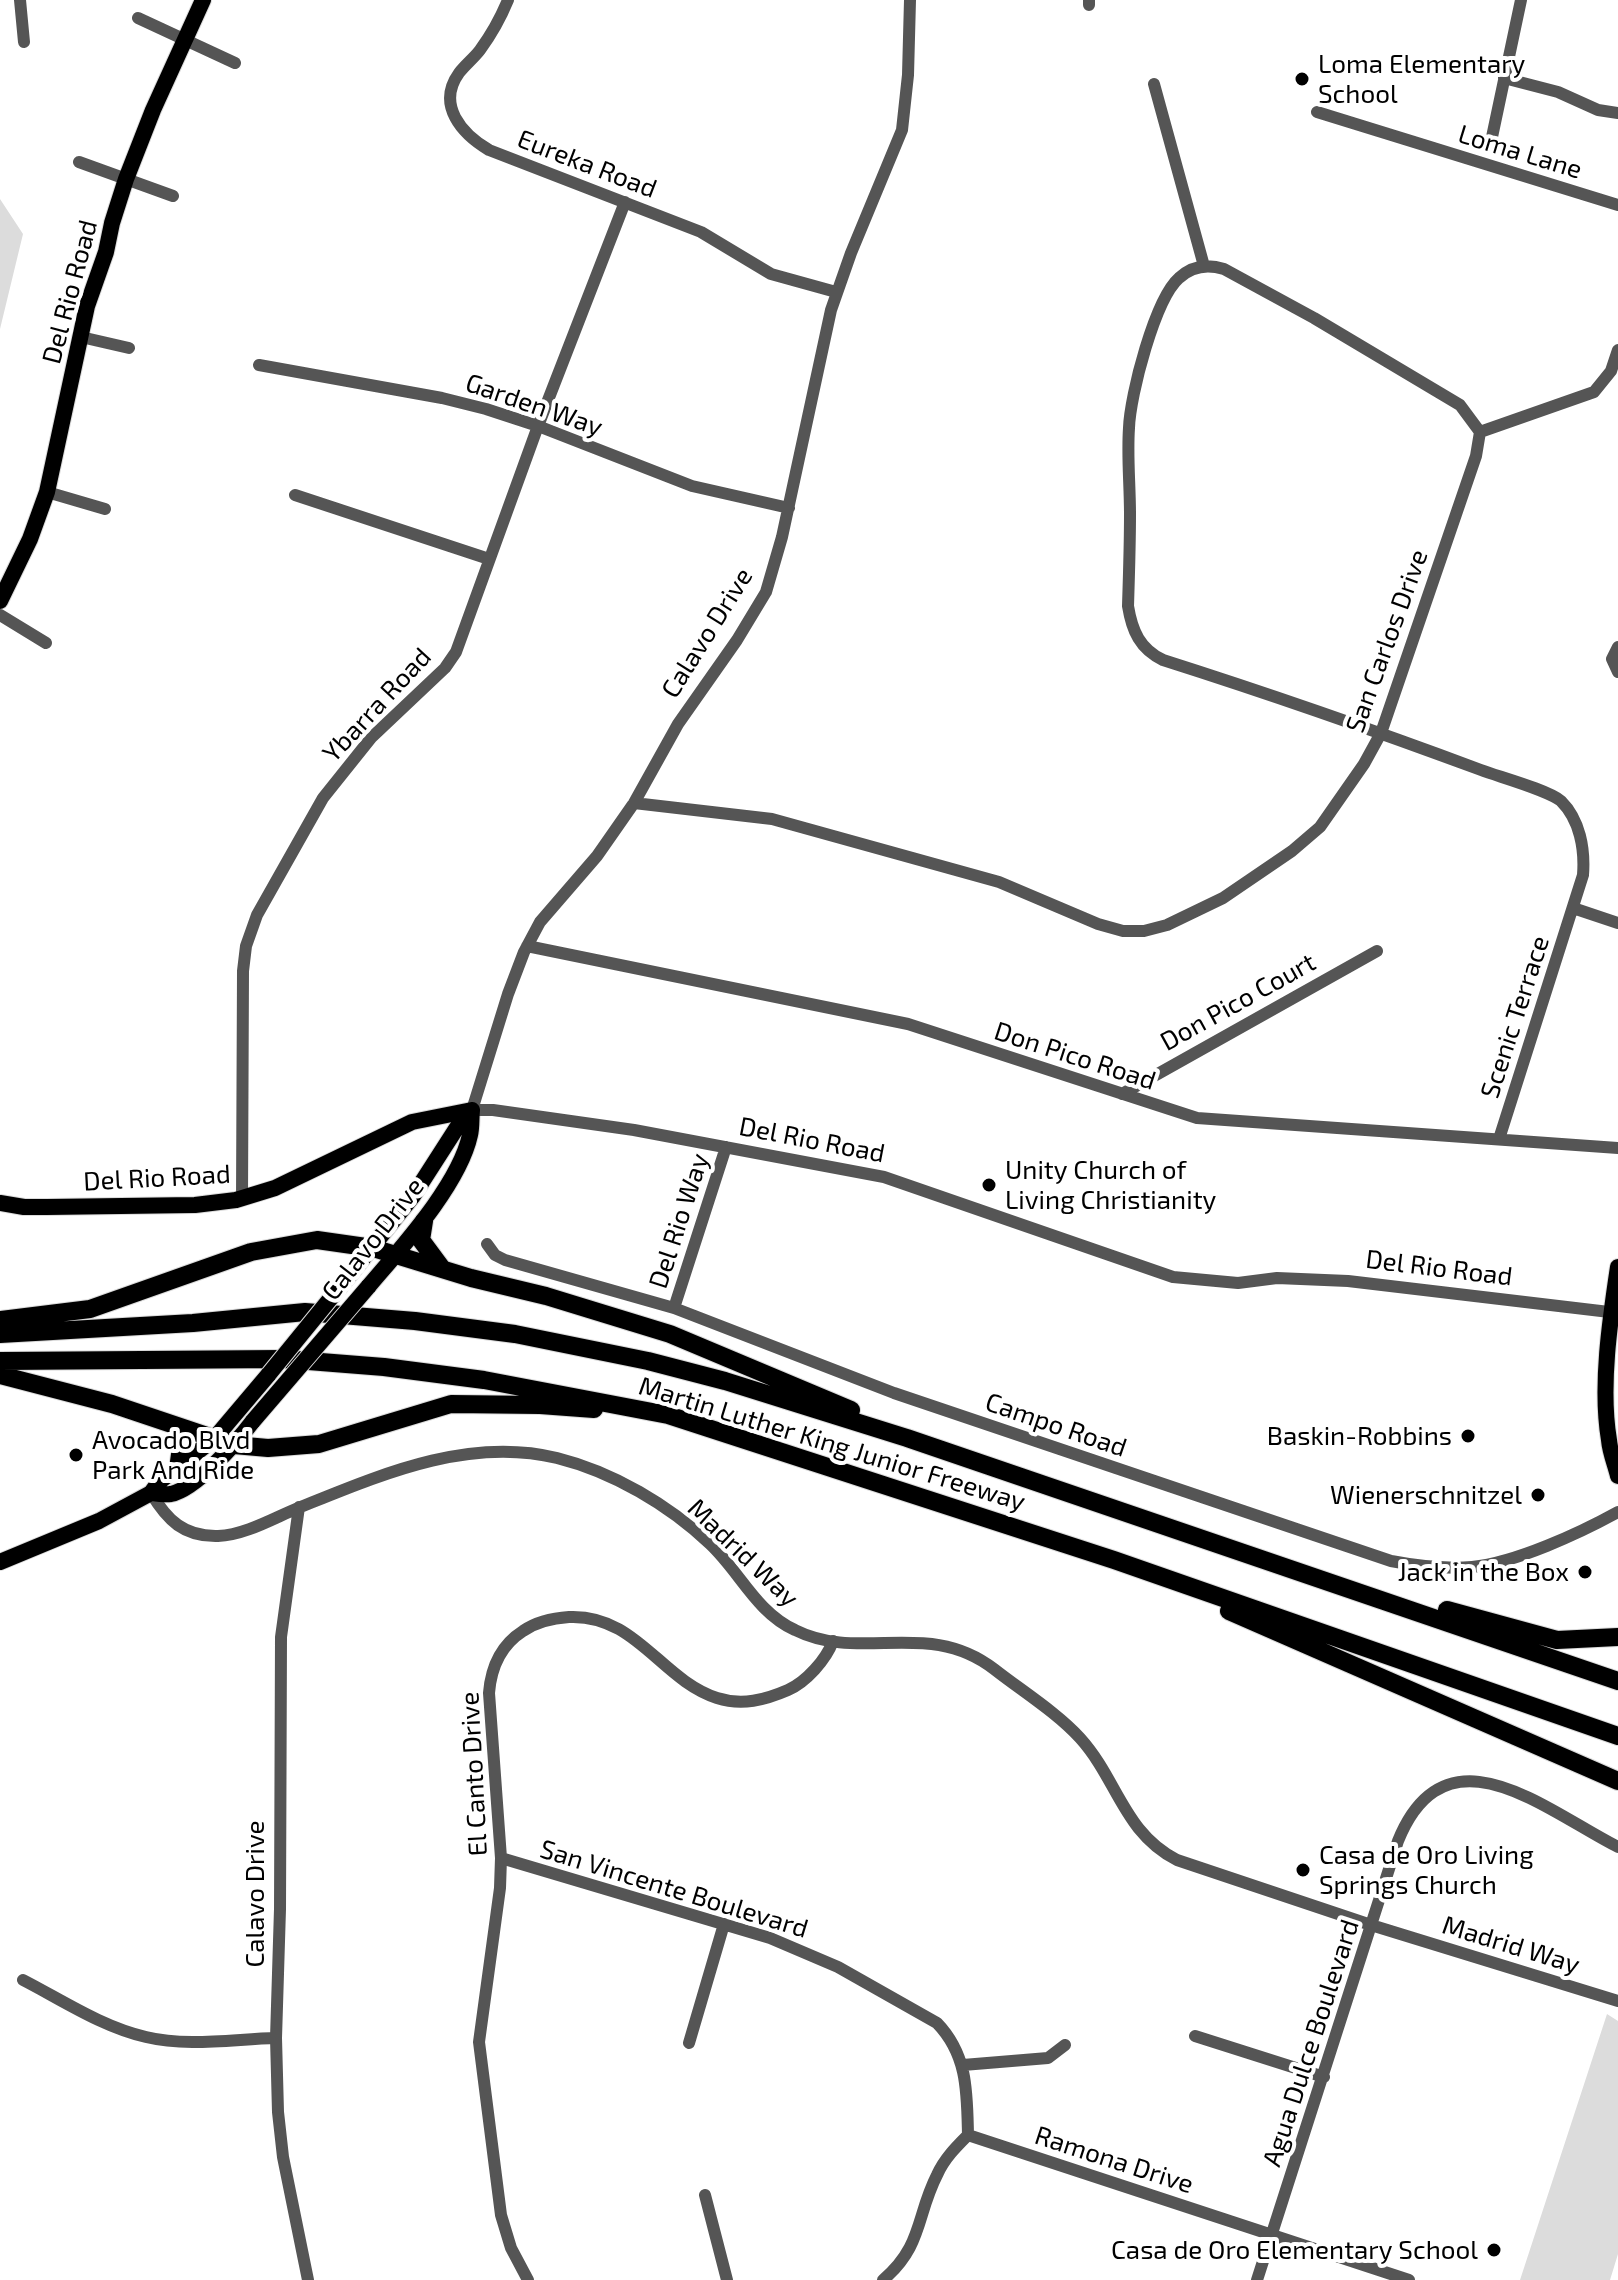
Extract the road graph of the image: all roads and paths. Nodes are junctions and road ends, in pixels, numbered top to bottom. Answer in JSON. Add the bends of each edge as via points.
{"nodes":[{"id":1,"x":20,"y":0,"type":"edge"},
{"id":2,"x":203,"y":0,"type":"edge"},
{"id":3,"x":508,"y":0,"type":"edge"},
{"id":4,"x":910,"y":0,"type":"edge"},
{"id":5,"x":1521,"y":0,"type":"edge"},
{"id":6,"x":138,"y":18,"type":"dead end"},
{"id":7,"x":184,"y":40,"type":"junction"},
{"id":8,"x":24,"y":42,"type":"dead end"},
{"id":9,"x":235,"y":63,"type":"dead end"},
{"id":10,"x":1504,"y":78,"type":"junction"},
{"id":11,"x":1154,"y":84,"type":"dead end"},
{"id":12,"x":1317,"y":112,"type":"dead end"},
{"id":13,"x":1618,"y":113,"type":"edge"},
{"id":14,"x":1492,"y":137,"type":"dead end"},
{"id":15,"x":79,"y":162,"type":"dead end"},
{"id":16,"x":126,"y":179,"type":"junction"},
{"id":17,"x":173,"y":196,"type":"dead end"},
{"id":18,"x":625,"y":202,"type":"junction"},
{"id":19,"x":1618,"y":205,"type":"edge"},
{"id":20,"x":1204,"y":266,"type":"junction"},
{"id":21,"x":836,"y":292,"type":"junction"},
{"id":22,"x":81,"y":337,"type":"junction"},
{"id":23,"x":129,"y":348,"type":"dead end"},
{"id":24,"x":1618,"y":350,"type":"edge"},
{"id":25,"x":259,"y":365,"type":"dead end"},
{"id":26,"x":538,"y":426,"type":"junction"},
{"id":27,"x":1480,"y":432,"type":"junction"},
{"id":28,"x":47,"y":492,"type":"junction"},
{"id":29,"x":295,"y":495,"type":"dead end"},
{"id":30,"x":789,"y":508,"type":"junction"},
{"id":31,"x":105,"y":509,"type":"dead end"},
{"id":32,"x":489,"y":559,"type":"junction"},
{"id":33,"x":0,"y":601,"type":"edge"},
{"id":34,"x":0,"y":615,"type":"edge"},
{"id":35,"x":46,"y":643,"type":"dead end"},
{"id":36,"x":1618,"y":647,"type":"edge"},
{"id":37,"x":1618,"y":672,"type":"edge"},
{"id":38,"x":1381,"y":733,"type":"junction"},
{"id":39,"x":634,"y":803,"type":"junction"},
{"id":40,"x":1573,"y":908,"type":"junction"},
{"id":41,"x":1618,"y":923,"type":"edge"},
{"id":42,"x":527,"y":946,"type":"junction"},
{"id":43,"x":1377,"y":951,"type":"dead end"},
{"id":44,"x":1122,"y":1094,"type":"junction"},
{"id":45,"x":472,"y":1110,"type":"junction"},
{"id":46,"x":1499,"y":1139,"type":"junction"},
{"id":47,"x":726,"y":1147,"type":"junction"},
{"id":48,"x":1618,"y":1148,"type":"edge"},
{"id":49,"x":242,"y":1199,"type":"junction"},
{"id":50,"x":0,"y":1203,"type":"edge"},
{"id":51,"x":424,"y":1221,"type":"junction"},
{"id":52,"x":487,"y":1244,"type":"dead end"},
{"id":53,"x":373,"y":1248,"type":"junction"},
{"id":54,"x":396,"y":1255,"type":"junction"},
{"id":55,"x":1618,"y":1267,"type":"edge"},
{"id":56,"x":443,"y":1269,"type":"junction"},
{"id":57,"x":674,"y":1308,"type":"junction"},
{"id":58,"x":1615,"y":1312,"type":"edge"},
{"id":59,"x":0,"y":1320,"type":"edge"},
{"id":60,"x":0,"y":1334,"type":"edge"},
{"id":61,"x":0,"y":1361,"type":"edge"},
{"id":62,"x":0,"y":1375,"type":"edge"},
{"id":63,"x":668,"y":1415,"type":"junction"},
{"id":64,"x":173,"y":1425,"type":"junction"},
{"id":65,"x":907,"y":1438,"type":"junction"},
{"id":66,"x":214,"y":1439,"type":"junction"},
{"id":67,"x":234,"y":1445,"type":"junction"},
{"id":68,"x":178,"y":1469,"type":"junction"},
{"id":69,"x":1618,"y":1476,"type":"edge"},
{"id":70,"x":151,"y":1493,"type":"junction"},
{"id":71,"x":299,"y":1507,"type":"junction"},
{"id":72,"x":1618,"y":1512,"type":"edge"},
{"id":73,"x":1187,"y":1533,"type":"junction"},
{"id":74,"x":1114,"y":1560,"type":"junction"},
{"id":75,"x":0,"y":1562,"type":"edge"},
{"id":76,"x":1618,"y":1637,"type":"edge"},
{"id":77,"x":833,"y":1641,"type":"junction"},
{"id":78,"x":1618,"y":1681,"type":"edge"},
{"id":79,"x":1618,"y":1736,"type":"edge"},
{"id":80,"x":1618,"y":1781,"type":"edge"},
{"id":81,"x":1618,"y":1847,"type":"edge"},
{"id":82,"x":501,"y":1858,"type":"junction"},
{"id":83,"x":724,"y":1924,"type":"junction"},
{"id":84,"x":1371,"y":1925,"type":"junction"},
{"id":85,"x":23,"y":1980,"type":"dead end"},
{"id":86,"x":1618,"y":2001,"type":"edge"},
{"id":87,"x":1195,"y":2036,"type":"dead end"},
{"id":88,"x":276,"y":2038,"type":"junction"},
{"id":89,"x":689,"y":2043,"type":"dead end"},
{"id":90,"x":1065,"y":2045,"type":"dead end"},
{"id":91,"x":963,"y":2065,"type":"junction"},
{"id":92,"x":1324,"y":2077,"type":"junction"},
{"id":93,"x":968,"y":2135,"type":"junction"},
{"id":94,"x":705,"y":2195,"type":"dead end"},
{"id":95,"x":1272,"y":2235,"type":"junction"},
{"id":96,"x":308,"y":2280,"type":"edge"},
{"id":97,"x":528,"y":2280,"type":"edge"},
{"id":98,"x":727,"y":2280,"type":"edge"},
{"id":99,"x":883,"y":2280,"type":"edge"},
{"id":100,"x":1257,"y":2280,"type":"edge"},
{"id":101,"x":1409,"y":2280,"type":"edge"}],
"edges":[{"from":1,"to":8,"type":"street"},
{"from":2,"to":7,"type":"main road","name":"Del Rio Road"},
{"from":3,"to":18,"type":"street","name":"Eureka Road","via":[[450,91],[454,119],[489,150]]},
{"from":4,"to":21,"type":"street","name":"Calavo Drive","via":[[902,130]]},
{"from":5,"to":10,"type":"street"},
{"from":6,"to":7,"type":"street"},
{"from":7,"to":9,"type":"street"},
{"from":7,"to":16,"type":"main road","name":"Del Rio Road"},
{"from":10,"to":13,"type":"street"},
{"from":10,"to":14,"type":"street"},
{"from":11,"to":20,"type":"street"},
{"from":12,"to":19,"type":"street","name":"Loma Lane"},
{"from":15,"to":16,"type":"street"},
{"from":16,"to":17,"type":"street"},
{"from":16,"to":22,"type":"main road","name":"Del Rio Road"},
{"from":18,"to":21,"type":"street","name":"Eureka Road","via":[[701,232],[771,274]]},
{"from":18,"to":26,"type":"street","name":"Ybarra Road"},
{"from":20,"to":27,"type":"street","via":[[1231,271],[1460,405]]},
{"from":20,"to":38,"type":"street","name":"Scenic Terrace","via":[[1182,275],[1171,287],[1135,388],[1129,427],[1128,606],[1133,630],[1145,648],[1163,660]]},
{"from":21,"to":30,"type":"street","name":"Calavo Drive"},
{"from":22,"to":23,"type":"street"},
{"from":22,"to":28,"type":"main road","name":"Del Rio Road"},
{"from":24,"to":27,"type":"street","via":[[1611,371],[1594,392]]},
{"from":25,"to":26,"type":"street","name":"Garden Way","via":[[442,398]]},
{"from":26,"to":30,"type":"street","name":"Garden Way","via":[[692,486]]},
{"from":26,"to":32,"type":"street","name":"Ybarra Road"},
{"from":27,"to":38,"type":"street","name":"San Carlos Drive"},
{"from":28,"to":31,"type":"street"},
{"from":28,"to":33,"type":"main road","name":"Del Rio Road"},
{"from":29,"to":32,"type":"street"},
{"from":30,"to":39,"type":"street","name":"Calavo Drive","via":[[766,592],[678,724]]},
{"from":32,"to":49,"type":"street","name":"Ybarra Road","via":[[456,652],[351,759],[257,915],[243,971]]},
{"from":34,"to":35,"type":"street"},
{"from":36,"to":37,"type":"street","via":[[1612,659]]},
{"from":38,"to":39,"type":"street","name":"San Carlos Drive","via":[[1320,827],[1292,851],[1223,898],[1144,931],[1098,924],[999,882],[772,819]]},
{"from":38,"to":40,"type":"street","name":"Scenic Terrace","via":[[1558,799],[1577,828],[1584,851]]},
{"from":39,"to":42,"type":"street","name":"Calavo Drive"},
{"from":40,"to":41,"type":"street"},
{"from":40,"to":46,"type":"street","name":"Scenic Terrace"},
{"from":42,"to":44,"type":"street","name":"Don Pico Road","via":[[908,1024]]},
{"from":42,"to":45,"type":"street","name":"Calavo Drive"},
{"from":43,"to":44,"type":"street","name":"Don Pico Court"},
{"from":44,"to":46,"type":"street","name":"Don Pico Road","via":[[1197,1118]]},
{"from":45,"to":47,"type":"street","name":"Del Rio Road"},
{"from":45,"to":49,"type":"main road","name":"Del Rio Road","via":[[412,1122]]},
{"from":45,"to":51,"type":"main road","name":"Calavo Drive","via":[[471,1133],[461,1159]]},
{"from":45,"to":53,"type":"main road","name":"Calavo Drive"},
{"from":46,"to":48,"type":"street","name":"Don Pico Road"},
{"from":47,"to":57,"type":"street","name":"Del Rio Way"},
{"from":47,"to":58,"type":"street","name":"Del Rio Road","via":[[884,1177],[1173,1277],[1238,1283],[1277,1278],[1348,1281]]},
{"from":49,"to":50,"type":"main road","name":"Del Rio Road","via":[[195,1205]]},
{"from":51,"to":54,"type":"main road","name":"Calavo Drive"},
{"from":51,"to":56,"type":"highway","via":[[421,1240]]},
{"from":52,"to":57,"type":"street","name":"Campo Road","via":[[505,1260]]},
{"from":53,"to":54,"type":"highway"},
{"from":53,"to":59,"type":"highway","via":[[317,1240],[251,1252],[90,1309]]},
{"from":53,"to":66,"type":"main road","name":"Calavo Drive","bridge":true},
{"from":54,"to":56,"type":"highway"},
{"from":54,"to":67,"type":"main road","name":"Calavo Drive","bridge":true},
{"from":55,"to":58,"type":"main road"},
{"from":56,"to":65,"type":"highway","via":[[691,1341]]},
{"from":57,"to":72,"type":"street","name":"Campo Road","via":[[894,1393],[1391,1561],[1472,1567],[1513,1558]]},
{"from":58,"to":69,"type":"main road","via":[[1607,1388],[1608,1439]]},
{"from":60,"to":65,"type":"highway","name":"Martin Luther King Junior Freeway","via":[[305,1312],[415,1321],[515,1334],[648,1361]]},
{"from":61,"to":63,"type":"highway","name":"Martin Luther King Junior Freeway","via":[[283,1359],[384,1367]]},
{"from":62,"to":64,"type":"highway"},
{"from":63,"to":67,"type":"highway","via":[[451,1404],[319,1444]]},
{"from":63,"to":74,"type":"highway","name":"Martin Luther King Junior Freeway"},
{"from":64,"to":66,"type":"highway"},
{"from":64,"to":68,"type":"highway","via":[[182,1440]]},
{"from":65,"to":73,"type":"highway","name":"Martin Luther King Junior Freeway"},
{"from":66,"to":67,"type":"highway"},
{"from":66,"to":68,"type":"main road","name":"Calavo Drive"},
{"from":67,"to":70,"type":"main road","name":"Calavo Drive","via":[[180,1491]]},
{"from":68,"to":70,"type":"main road","name":"Calavo Drive"},
{"from":70,"to":71,"type":"street","name":"Madrid Way","via":[[171,1521],[206,1536],[234,1534]]},
{"from":70,"to":75,"type":"main road"},
{"from":71,"to":77,"type":"street","name":"Madrid Way","via":[[427,1461],[512,1452],[557,1458],[612,1478],[655,1502],[711,1545],[776,1619],[808,1636]]},
{"from":71,"to":88,"type":"street","name":"Calavo Drive","via":[[281,1637]]},
{"from":73,"to":76,"type":"highway","via":[[1557,1640]]},
{"from":73,"to":78,"type":"highway","name":"Martin Luther King Junior Freeway"},
{"from":74,"to":79,"type":"highway","name":"Martin Luther King Junior Freeway"},
{"from":74,"to":80,"type":"highway"},
{"from":77,"to":82,"type":"street","name":"El Canto Drive","via":[[829,1652],[794,1687],[770,1698],[737,1702],[698,1689],[628,1634],[605,1623],[564,1617],[523,1631],[503,1650],[489,1684]]},
{"from":77,"to":84,"type":"street","name":"Madrid Way","via":[[922,1641],[970,1654],[1079,1737],[1139,1832],[1164,1853]]},
{"from":81,"to":84,"type":"street","name":"Agua Dulce Boulevard","via":[[1504,1786],[1470,1780],[1447,1785],[1426,1798],[1407,1821]]},
{"from":82,"to":83,"type":"street","name":"San Vincente Boulevard"},
{"from":82,"to":97,"type":"street","name":"El Canto Drive","via":[[479,2042],[501,2215]]},
{"from":83,"to":89,"type":"street"},
{"from":83,"to":91,"type":"street","name":"San Vincente Boulevard","via":[[818,1957],[937,2023],[950,2036]]},
{"from":84,"to":86,"type":"street","name":"Madrid Way"},
{"from":84,"to":92,"type":"street","name":"Agua Dulce Boulevard"},
{"from":85,"to":88,"type":"street","via":[[106,2023],[146,2037]]},
{"from":87,"to":92,"type":"street"},
{"from":88,"to":96,"type":"street","name":"Calavo Drive","via":[[283,2157]]},
{"from":90,"to":91,"type":"street","via":[[1048,2058]]},
{"from":91,"to":93,"type":"street","name":"San Vincente Boulevard"},
{"from":92,"to":95,"type":"street","name":"Agua Dulce Boulevard"},
{"from":93,"to":95,"type":"street","name":"Ramona Drive"},
{"from":93,"to":99,"type":"street","via":[[937,2173],[909,2252]]},
{"from":94,"to":98,"type":"street"},
{"from":95,"to":100,"type":"street","name":"Agua Dulce Boulevard"},
{"from":95,"to":101,"type":"street","name":"Ramona Drive"}]}
